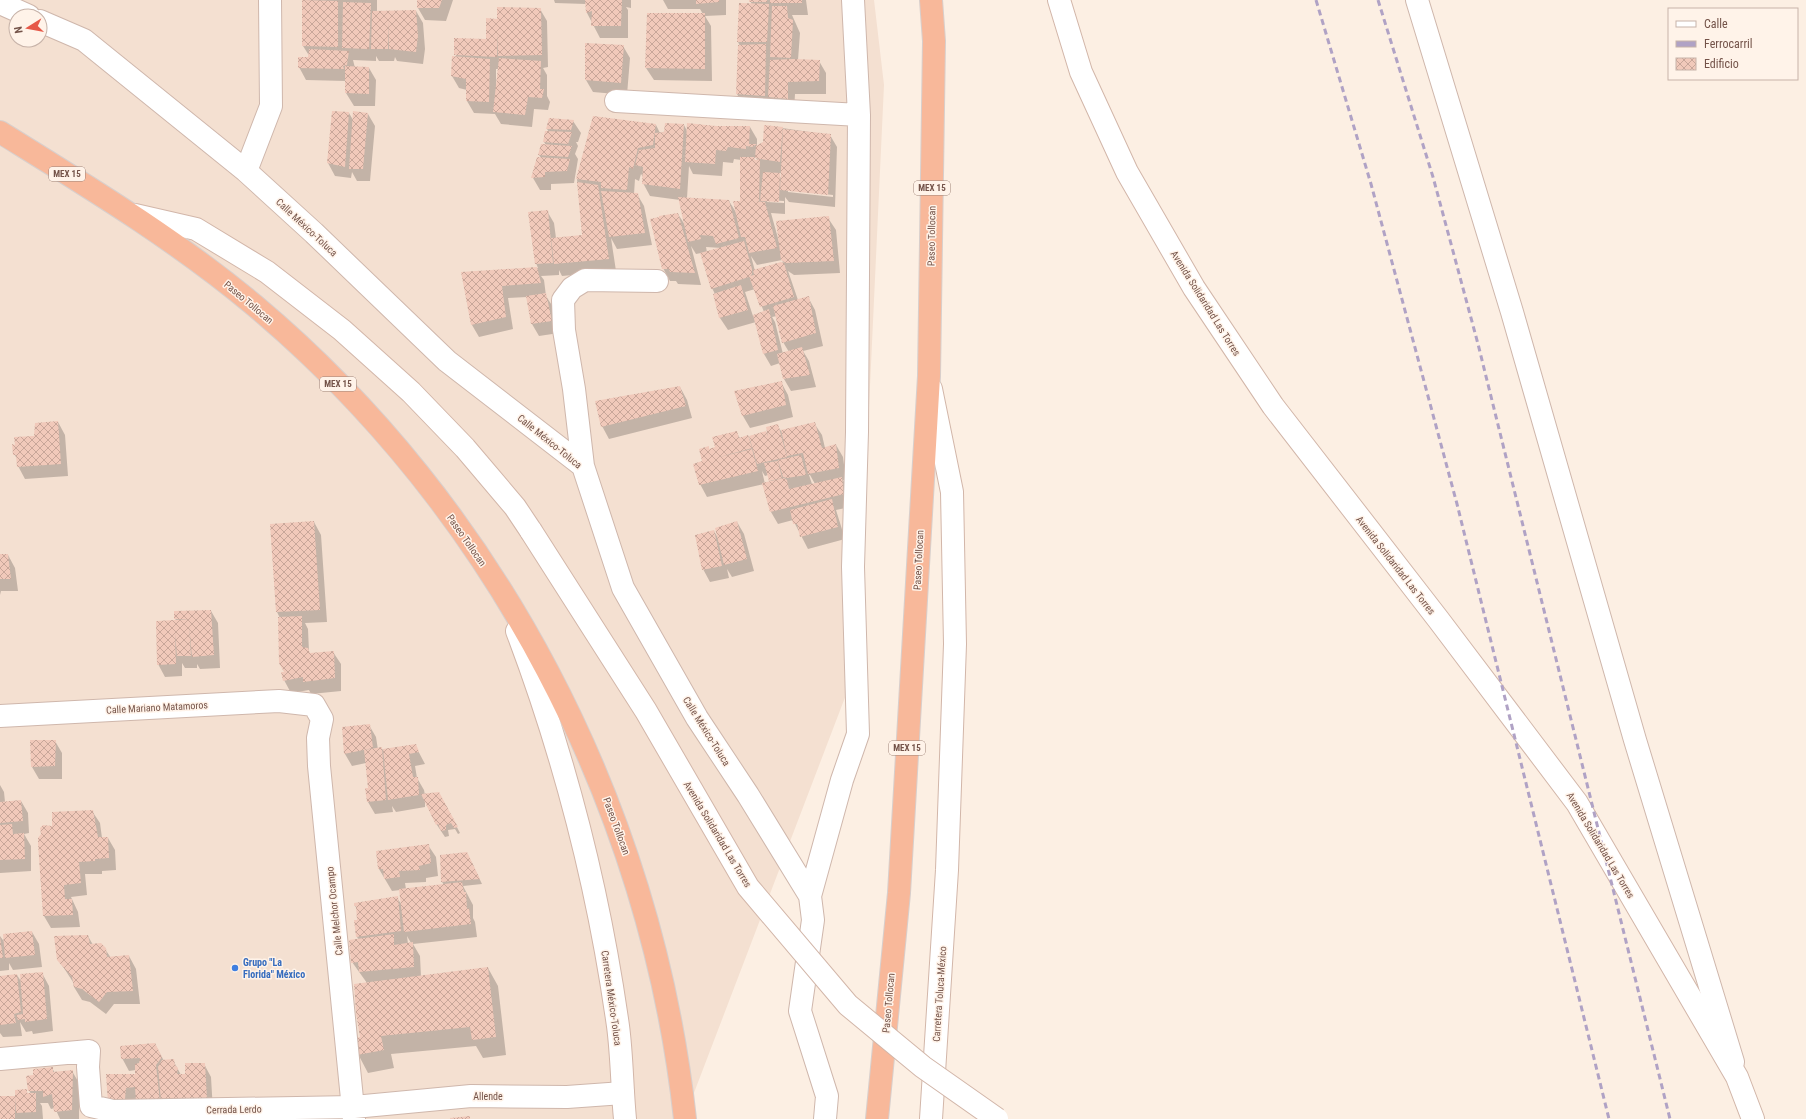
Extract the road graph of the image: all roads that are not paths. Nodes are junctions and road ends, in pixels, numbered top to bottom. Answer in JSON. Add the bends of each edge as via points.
{"nodes":[{"id":1,"x":270,"y":0,"type":"edge"},
{"id":2,"x":853,"y":0,"type":"edge"},
{"id":3,"x":931,"y":0,"type":"edge"},
{"id":4,"x":1059,"y":0,"type":"edge"},
{"id":5,"x":1417,"y":0,"type":"edge"},
{"id":6,"x":0,"y":3,"type":"edge"},
{"id":7,"x":11,"y":8,"type":"edge"},
{"id":8,"x":48,"y":24,"type":"edge"},
{"id":9,"x":616,"y":101,"type":"dead end"},
{"id":10,"x":859,"y":115,"type":"junction"},
{"id":11,"x":0,"y":132,"type":"edge"},
{"id":12,"x":246,"y":171,"type":"junction"},
{"id":13,"x":135,"y":216,"type":"junction"},
{"id":14,"x":657,"y":281,"type":"dead end"},
{"id":15,"x":929,"y":376,"type":"junction"},
{"id":16,"x":583,"y":466,"type":"junction"},
{"id":17,"x":502,"y":591,"type":"junction"},
{"id":18,"x":314,"y":705,"type":"joint"},
{"id":19,"x":0,"y":716,"type":"edge"},
{"id":20,"x":810,"y":896,"type":"junction"},
{"id":21,"x":0,"y":1059,"type":"edge"},
{"id":22,"x":1737,"y":1077,"type":"junction"},
{"id":23,"x":623,"y":1093,"type":"junction"},
{"id":24,"x":354,"y":1113,"type":"edge"},
{"id":25,"x":625,"y":1119,"type":"edge"},
{"id":26,"x":685,"y":1119,"type":"edge"},
{"id":27,"x":826,"y":1119,"type":"edge"},
{"id":28,"x":877,"y":1119,"type":"edge"},
{"id":29,"x":931,"y":1119,"type":"edge"},
{"id":30,"x":997,"y":1119,"type":"edge"},
{"id":31,"x":1753,"y":1119,"type":"edge"}],
"edges":[{"from":1,"to":12,"type":"street","via":[[272,106]]},
{"from":2,"to":10,"type":"street"},
{"from":3,"to":15,"type":"highway","name":"Paseo Tollocan","number":"MEX 15","via":[[934,41]]},
{"from":4,"to":22,"type":"street","name":"Avenida Solidaridad Las Torres","via":[[1081,72],[1127,172],[1194,288],[1272,406],[1438,618],[1577,803]]},
{"from":5,"to":22,"type":"street","via":[[1512,312],[1635,740]]},
{"from":6,"to":7,"type":"street"},
{"from":8,"to":12,"type":"street","name":"Calle México-Toluca","via":[[84,40]]},
{"from":9,"to":10,"type":"street"},
{"from":10,"to":20,"type":"street","via":[[857,432],[853,567],[858,734],[842,780]]},
{"from":11,"to":13,"type":"highway","name":"Paseo Tollocan","number":"MEX 15"},
{"from":12,"to":16,"type":"street","name":"Calle México-Toluca","via":[[447,361]]},
{"from":13,"to":17,"type":"highway","name":"Paseo Tollocan","number":"MEX 15","via":[[256,306],[365,410],[460,528]]},
{"from":13,"to":30,"type":"street","name":"Avenida Solidaridad Las Torres","bridge":true,"via":[[196,229],[267,272],[342,330],[411,392],[465,448],[515,507],[531,531],[646,711],[748,887],[848,1005],[923,1067]]},
{"from":14,"to":16,"type":"street","via":[[585,280],[572,288],[563,300],[564,330]]},
{"from":15,"to":28,"type":"highway","name":"Paseo Tollocan","number":"MEX 15","via":[[899,893]]},
{"from":15,"to":29,"type":"street","name":"Carretera Toluca-México","via":[[952,492],[955,644],[947,870]]},
{"from":16,"to":20,"type":"street","name":"Calle México-Toluca","via":[[623,588],[697,718]]},
{"from":17,"to":23,"type":"street","name":"Carretera México-Toluca","via":[[552,733],[591,878],[618,1027]]},
{"from":17,"to":26,"type":"highway","name":"Paseo Tollocan","number":"MEX 15","via":[[540,656],[574,724],[605,793],[630,864],[652,937],[669,1010]]},
{"from":18,"to":19,"type":"street","name":"Calle Mariano Matamoros","via":[[279,701]]},
{"from":18,"to":24,"type":"street","name":"Calle Melchor Ocampo","via":[[322,719],[318,738],[320,766]]},
{"from":20,"to":27,"type":"street","name":"Calle México-Toluca","via":[[812,920],[800,1011],[827,1096]]},
{"from":21,"to":24,"type":"street","name":"Cerrada Lerdo","via":[[89,1051],[91,1106],[113,1111]]},
{"from":22,"to":31,"type":"street","name":"Avenida Solidaridad Las Torres"},
{"from":23,"to":24,"type":"street","name":"Allende","via":[[567,1097],[471,1096]]},
{"from":23,"to":25,"type":"street","name":"Carretera México-Toluca"}]}
